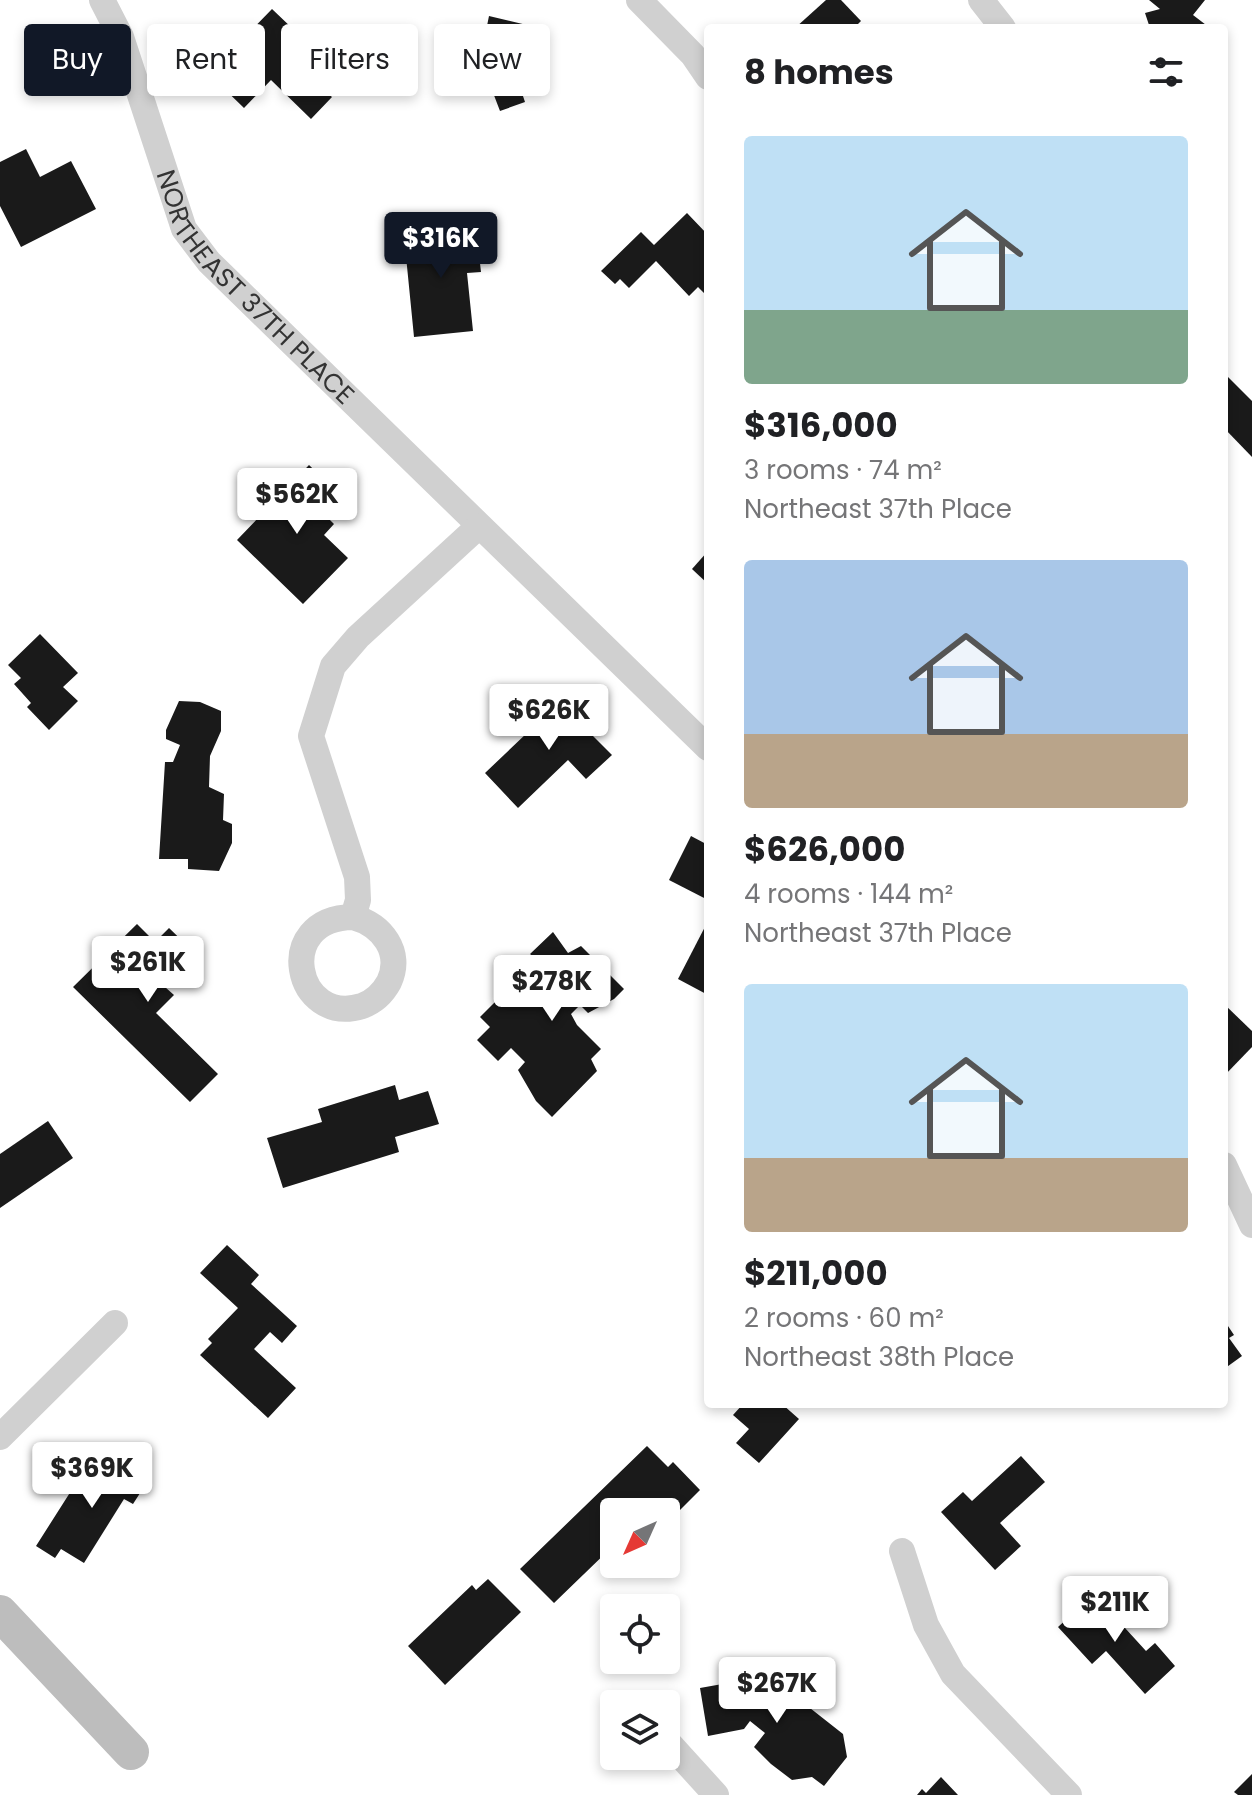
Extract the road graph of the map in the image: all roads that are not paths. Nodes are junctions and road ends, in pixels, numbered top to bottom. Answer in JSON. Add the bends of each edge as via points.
{"nodes":[{"id":1,"x":102,"y":0,"type":"edge"},
{"id":2,"x":639,"y":0,"type":"edge"},
{"id":3,"x":981,"y":0,"type":"edge"},
{"id":4,"x":1000,"y":24,"type":"edge"},
{"id":5,"x":704,"y":71,"type":"edge"},
{"id":6,"x":479,"y":526,"type":"junction"},
{"id":7,"x":704,"y":744,"type":"edge"},
{"id":8,"x":353,"y":917,"type":"dead end"},
{"id":9,"x":1228,"y":1174,"type":"edge"},
{"id":10,"x":1252,"y":1225,"type":"edge"},
{"id":11,"x":115,"y":1323,"type":"dead end"},
{"id":12,"x":0,"y":1437,"type":"edge"},
{"id":13,"x":902,"y":1551,"type":"dead end"},
{"id":14,"x":0,"y":1613,"type":"edge"},
{"id":15,"x":131,"y":1752,"type":"dead end"},
{"id":16,"x":680,"y":1755,"type":"edge"},
{"id":17,"x":716,"y":1795,"type":"edge"},
{"id":18,"x":1069,"y":1795,"type":"edge"}],
"edges":[{"from":1,"to":6,"type":"street","name":"NORTHEAST 37TH PLACE","via":[[121,37],[184,229],[209,262]]},
{"from":2,"to":5,"type":"street"},
{"from":3,"to":4,"type":"street"},
{"from":6,"to":7,"type":"street","name":"NORTHEAST 37TH PLACE"},
{"from":6,"to":8,"type":"street","via":[[333,666],[311,736],[357,877]]},
{"from":9,"to":10,"type":"street"},
{"from":11,"to":12,"type":"street"},
{"from":13,"to":18,"type":"street","via":[[926,1625],[953,1674]]},
{"from":14,"to":15,"type":"street"},
{"from":16,"to":17,"type":"street"}]}
